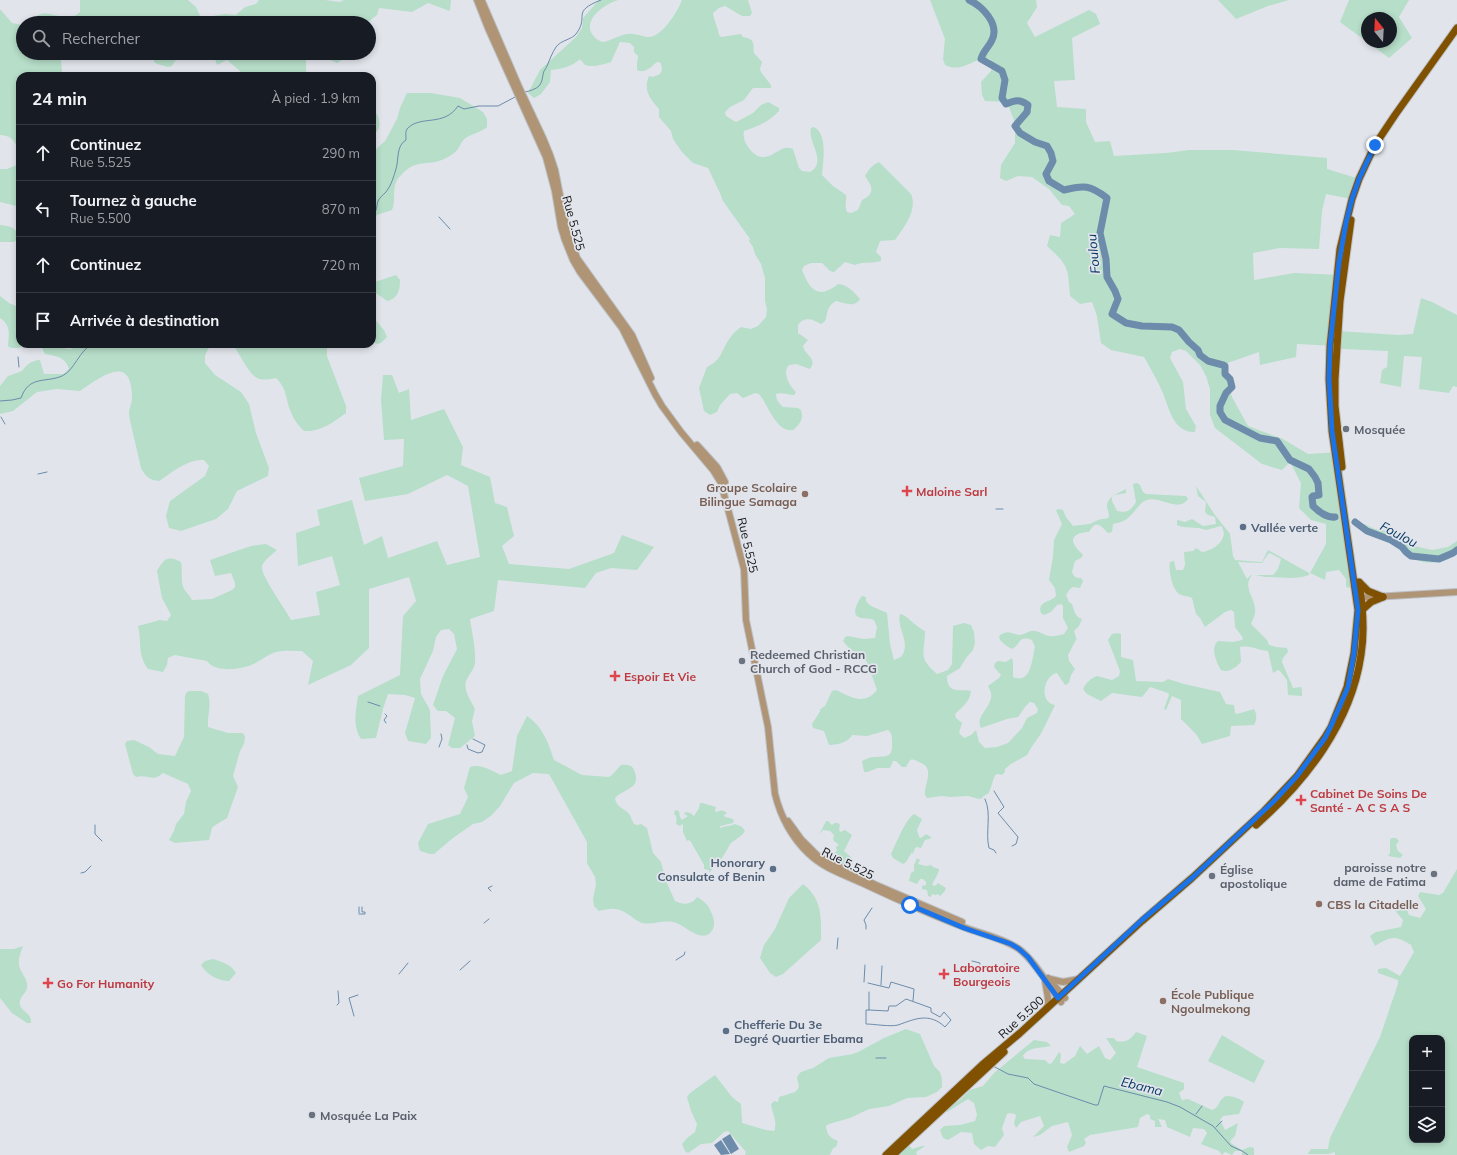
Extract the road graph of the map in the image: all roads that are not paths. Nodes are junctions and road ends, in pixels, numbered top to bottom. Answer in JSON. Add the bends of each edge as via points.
{"nodes":[{"id":1,"x":477,"y":0,"type":"edge"},
{"id":2,"x":481,"y":0,"type":"edge"},
{"id":3,"x":1457,"y":28,"type":"edge"},
{"id":4,"x":1457,"y":35,"type":"edge"},
{"id":5,"x":1337,"y":309,"type":"junction"},
{"id":6,"x":1357,"y":582,"type":"junction"},
{"id":7,"x":1457,"y":592,"type":"edge"},
{"id":8,"x":1383,"y":597,"type":"junction"},
{"id":9,"x":1359,"y":598,"type":"junction"},
{"id":10,"x":1363,"y":609,"type":"junction"},
{"id":11,"x":1047,"y":979,"type":"junction"},
{"id":12,"x":1079,"y":979,"type":"junction"},
{"id":13,"x":1061,"y":998,"type":"junction"},
{"id":14,"x":1046,"y":1009,"type":"junction"},
{"id":15,"x":886,"y":1155,"type":"edge"},
{"id":16,"x":893,"y":1155,"type":"edge"}],
"edges":[{"from":1,"to":11,"type":"street","name":"Rue 5.525","via":[[546,157],[561,227],[573,260],[622,328],[662,406],[721,483],[744,569],[747,629],[768,727],[775,794],[786,826],[809,855],[821,863],[964,928],[1011,944],[1028,957]]},
{"from":2,"to":11,"type":"street","name":"Rue 5.525","via":[[550,155],[566,226],[577,258],[632,335],[652,381],[666,404],[717,467],[725,482],[748,568],[750,629],[772,727],[778,794],[790,824],[813,852],[835,865],[898,895],[1017,944],[1030,954]]},
{"from":3,"to":5,"type":"main road","via":[[1375,145],[1359,179],[1340,249]]},
{"from":4,"to":5,"type":"main road","via":[[1385,138],[1363,180],[1351,221]]},
{"from":5,"to":6,"type":"main road","name":"Rue 5.500","via":[[1330,346],[1332,431]]},
{"from":6,"to":8,"type":"main road","via":[[1368,591]]},
{"from":6,"to":9,"type":"main road","name":"Rue 5.500"},
{"from":7,"to":8,"type":"street"},
{"from":8,"to":9,"type":"street"},
{"from":8,"to":10,"type":"main road"},
{"from":9,"to":10,"type":"main road","name":"Rue 5.500"},
{"from":9,"to":12,"type":"main road","name":"Rue 5.500","via":[[1348,687],[1331,726],[1297,776],[1264,811]]},
{"from":10,"to":13,"type":"main road","name":"Rue 5.500","via":[[1361,654],[1354,689],[1330,739],[1295,786],[1268,815]]},
{"from":11,"to":12,"type":"street","via":[[1063,982]]},
{"from":11,"to":13,"type":"street","name":"Rue 5.525"},
{"from":11,"to":14,"type":"street"},
{"from":12,"to":13,"type":"main road","name":"Rue 5.500"},
{"from":13,"to":14,"type":"main road","name":"Rue 5.500"},
{"from":13,"to":16,"type":"main road","name":"Rue 5.500"},
{"from":14,"to":15,"type":"main road","name":"Rue 5.500"}]}
